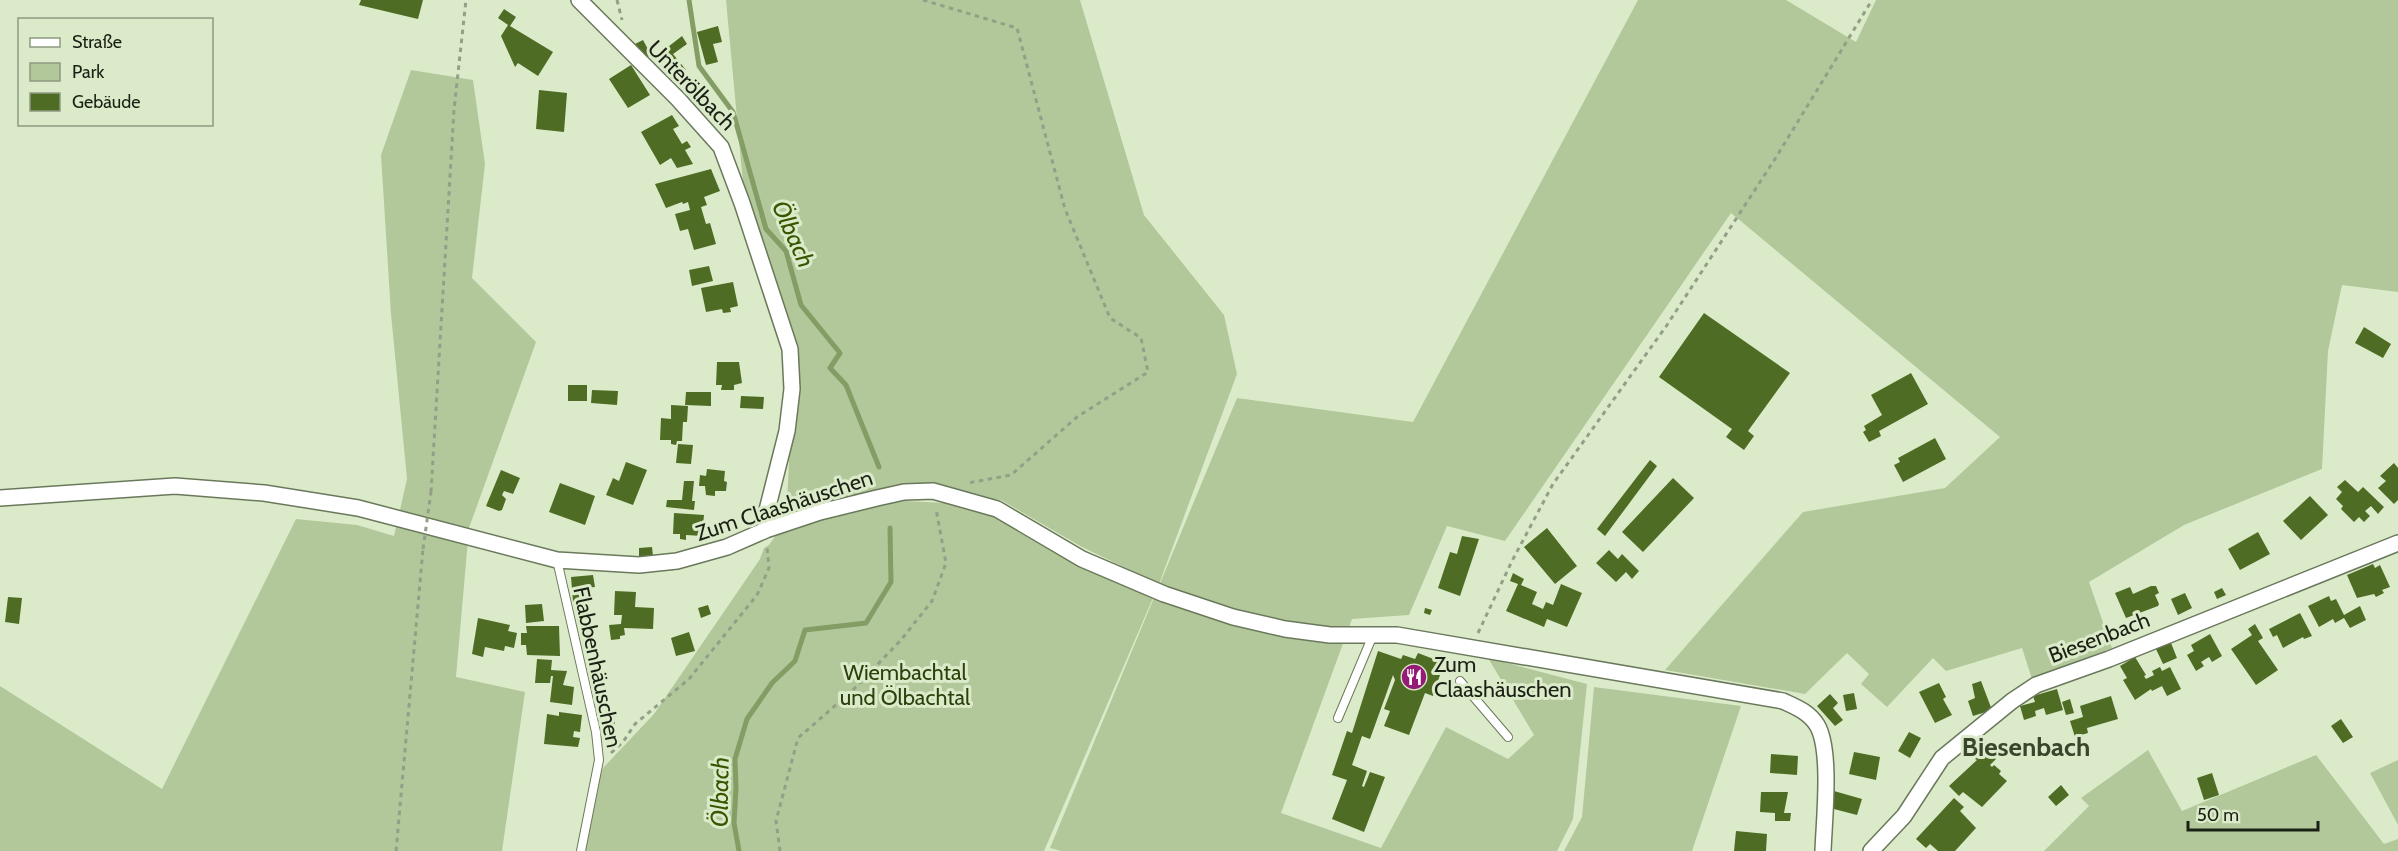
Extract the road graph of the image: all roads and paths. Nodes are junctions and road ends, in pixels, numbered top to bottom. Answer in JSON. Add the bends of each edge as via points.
{"nodes":[{"id":1,"x":466,"y":0,"type":"edge"},
{"id":2,"x":579,"y":0,"type":"edge"},
{"id":3,"x":923,"y":0,"type":"edge"},
{"id":4,"x":1872,"y":0,"type":"edge"},
{"id":5,"x":966,"y":484,"type":"dead end"},
{"id":6,"x":933,"y":490,"type":"junction"},
{"id":7,"x":0,"y":498,"type":"edge"},
{"id":8,"x":766,"y":530,"type":"junction"},
{"id":9,"x":2398,"y":543,"type":"edge"},
{"id":10,"x":557,"y":560,"type":"junction"},
{"id":11,"x":1373,"y":634,"type":"junction"},
{"id":12,"x":1471,"y":649,"type":"junction"},
{"id":13,"x":1460,"y":681,"type":"dead end"},
{"id":14,"x":1338,"y":718,"type":"dead end"},
{"id":15,"x":1508,"y":737,"type":"dead end"},
{"id":16,"x":599,"y":760,"type":"junction"},
{"id":17,"x":396,"y":851,"type":"edge"},
{"id":18,"x":581,"y":851,"type":"edge"},
{"id":19,"x":780,"y":851,"type":"edge"},
{"id":20,"x":1823,"y":851,"type":"edge"},
{"id":21,"x":1871,"y":851,"type":"edge"}],
"edges":[{"from":1,"to":17,"type":"path","bridge":true,"via":[[454,110],[431,492]]},
{"from":2,"to":8,"type":"street","name":"Unterölbach","via":[[721,147],[742,203],[790,349],[788,431],[767,510]]},
{"from":3,"to":5,"type":"path","via":[[1017,28],[1065,209],[1110,318],[1141,338],[1148,372],[1077,417],[1011,475]]},
{"from":4,"to":12,"type":"path","via":[[1674,316],[1553,484]]},
{"from":6,"to":8,"type":"street","name":"Zum Claashäuschen","via":[[877,498]]},
{"from":6,"to":11,"type":"street","name":"Zum Claashäuschen","via":[[997,509],[1082,558],[1164,594],[1233,617],[1330,635]]},
{"from":6,"to":19,"type":"path","via":[[946,563],[932,601],[852,691],[798,738],[776,821]]},
{"from":7,"to":10,"type":"street","name":"Zum Claashäuschen","via":[[174,486],[264,492],[358,508]]},
{"from":8,"to":10,"type":"street","name":"Zum Claashäuschen","via":[[728,548],[677,561],[639,565]]},
{"from":8,"to":16,"type":"path","via":[[769,568],[757,595],[688,679],[636,724],[614,751]]},
{"from":9,"to":21,"type":"street","name":"Biesenbach","via":[[2036,685],[1942,758],[1904,816]]},
{"from":10,"to":16,"type":"lane","name":"Flabbenhäuschen"},
{"from":11,"to":12,"type":"street","name":"Zum Claashäuschen","via":[[1397,634]]},
{"from":11,"to":14,"type":"lane"},
{"from":12,"to":20,"type":"street","name":"Zum Claashäuschen","via":[[1783,702],[1803,710],[1822,738]]},
{"from":13,"to":15,"type":"lane"},
{"from":16,"to":18,"type":"lane","name":"Flabbenhäuschen"}]}
